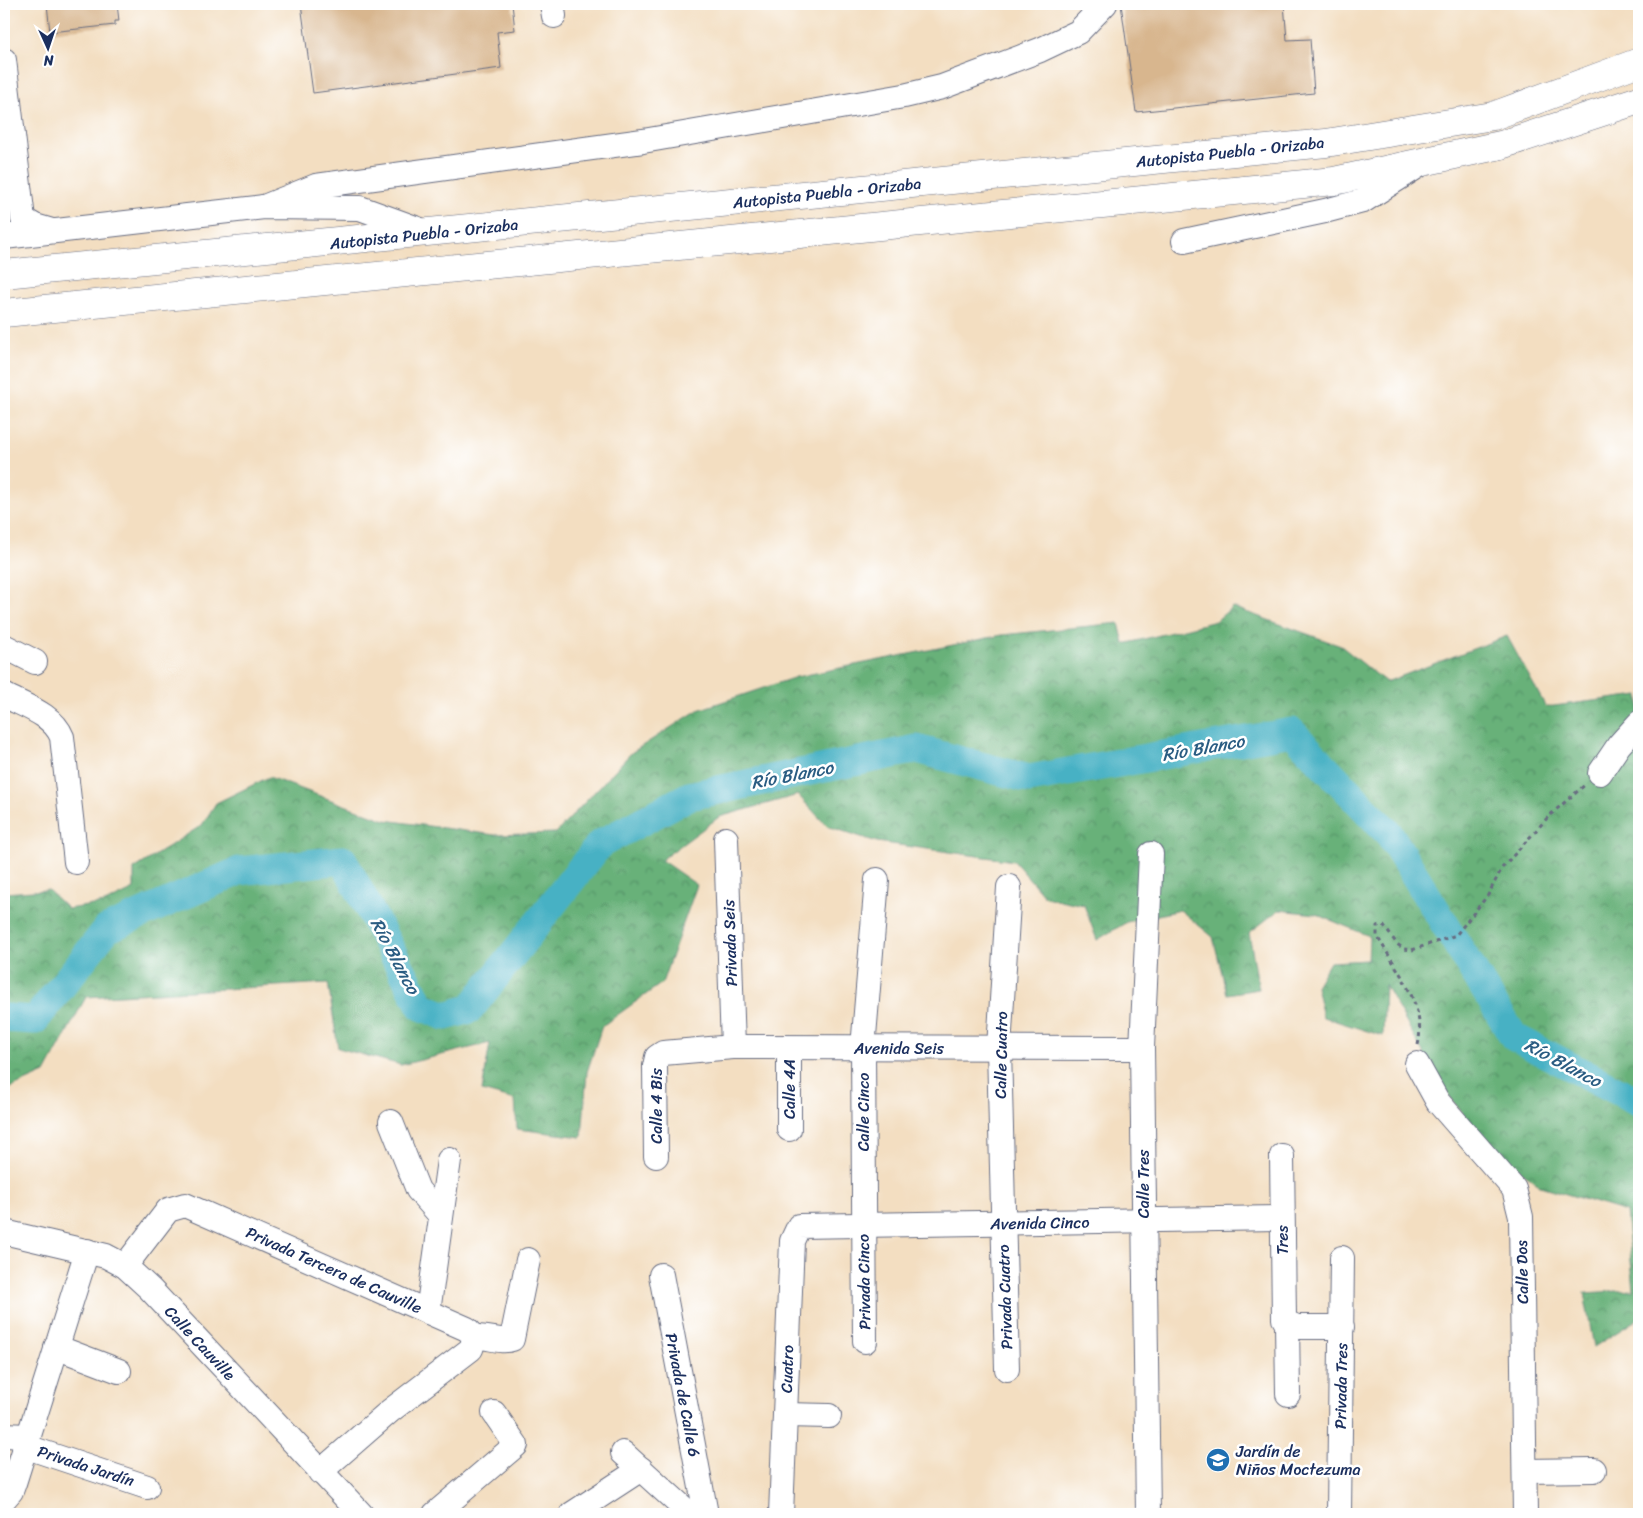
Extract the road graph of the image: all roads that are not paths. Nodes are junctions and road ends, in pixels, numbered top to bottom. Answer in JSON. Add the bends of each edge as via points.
{"nodes":[{"id":1,"x":1105,"y":4,"type":"edge"},
{"id":2,"x":4,"y":60,"type":"edge"},
{"id":3,"x":1639,"y":62,"type":"edge"},
{"id":4,"x":1639,"y":100,"type":"edge"},
{"id":5,"x":1424,"y":162,"type":"junction"},
{"id":6,"x":264,"y":207,"type":"junction"},
{"id":7,"x":64,"y":232,"type":"junction"},
{"id":8,"x":430,"y":233,"type":"junction"},
{"id":9,"x":4,"y":237,"type":"edge"},
{"id":10,"x":1184,"y":242,"type":"dead end"},
{"id":11,"x":4,"y":274,"type":"edge"},
{"id":12,"x":4,"y":314,"type":"edge"},
{"id":13,"x":4,"y":646,"type":"edge"},
{"id":14,"x":35,"y":662,"type":"dead end"},
{"id":15,"x":4,"y":695,"type":"edge"},
{"id":16,"x":1639,"y":724,"type":"edge"},
{"id":17,"x":1600,"y":773,"type":"road end"},
{"id":18,"x":726,"y":839,"type":"dead end"},
{"id":19,"x":1151,"y":854,"type":"dead end"},
{"id":20,"x":76,"y":862,"type":"dead end"},
{"id":21,"x":877,"y":880,"type":"dead end"},
{"id":22,"x":1009,"y":887,"type":"dead end"},
{"id":23,"x":733,"y":1047,"type":"junction"},
{"id":24,"x":863,"y":1048,"type":"junction"},
{"id":25,"x":999,"y":1048,"type":"junction"},
{"id":26,"x":1142,"y":1048,"type":"junction"},
{"id":27,"x":789,"y":1049,"type":"junction"},
{"id":28,"x":657,"y":1057,"type":"joint"},
{"id":29,"x":1417,"y":1064,"type":"road end"},
{"id":30,"x":390,"y":1122,"type":"dead end"},
{"id":31,"x":789,"y":1129,"type":"dead end"},
{"id":32,"x":656,"y":1156,"type":"dead end"},
{"id":33,"x":1282,"y":1156,"type":"dead end"},
{"id":34,"x":449,"y":1160,"type":"dead end"},
{"id":35,"x":441,"y":1216,"type":"junction"},
{"id":36,"x":1282,"y":1218,"type":"junction"},
{"id":37,"x":1143,"y":1220,"type":"junction"},
{"id":38,"x":863,"y":1224,"type":"junction"},
{"id":39,"x":1003,"y":1224,"type":"junction"},
{"id":40,"x":799,"y":1226,"type":"joint"},
{"id":41,"x":4,"y":1232,"type":"edge"},
{"id":42,"x":87,"y":1251,"type":"junction"},
{"id":43,"x":1342,"y":1258,"type":"dead end"},
{"id":44,"x":528,"y":1260,"type":"dead end"},
{"id":45,"x":125,"y":1266,"type":"junction"},
{"id":46,"x":661,"y":1275,"type":"dead end"},
{"id":47,"x":428,"y":1312,"type":"junction"},
{"id":48,"x":1287,"y":1323,"type":"junction"},
{"id":49,"x":1342,"y":1327,"type":"junction"},
{"id":50,"x":474,"y":1337,"type":"junction"},
{"id":51,"x":865,"y":1341,"type":"dead end"},
{"id":52,"x":56,"y":1347,"type":"junction"},
{"id":53,"x":1007,"y":1369,"type":"dead end"},
{"id":54,"x":119,"y":1371,"type":"dead end"},
{"id":55,"x":1288,"y":1394,"type":"dead end"},
{"id":56,"x":494,"y":1413,"type":"dead end"},
{"id":57,"x":785,"y":1415,"type":"junction"},
{"id":58,"x":829,"y":1416,"type":"dead end"},
{"id":59,"x":4,"y":1435,"type":"edge"},
{"id":60,"x":26,"y":1441,"type":"junction"},
{"id":61,"x":623,"y":1453,"type":"dead end"},
{"id":62,"x":641,"y":1469,"type":"junction"},
{"id":63,"x":1594,"y":1470,"type":"dead end"},
{"id":64,"x":1524,"y":1471,"type":"junction"},
{"id":65,"x":320,"y":1472,"type":"junction"},
{"id":66,"x":147,"y":1487,"type":"dead end"},
{"id":67,"x":5,"y":1498,"type":"edge"},
{"id":68,"x":361,"y":1514,"type":"edge"},
{"id":69,"x":435,"y":1514,"type":"edge"},
{"id":70,"x":572,"y":1514,"type":"edge"},
{"id":71,"x":690,"y":1514,"type":"edge"},
{"id":72,"x":706,"y":1514,"type":"edge"},
{"id":73,"x":781,"y":1514,"type":"edge"},
{"id":74,"x":1148,"y":1514,"type":"edge"},
{"id":75,"x":1339,"y":1514,"type":"edge"},
{"id":76,"x":1525,"y":1514,"type":"edge"}],
"edges":[{"from":1,"to":6,"type":"street","via":[[1078,32],[1040,50],[933,89],[644,141],[316,186]]},
{"from":2,"to":7,"type":"street","via":[[24,219],[40,228]]},
{"from":3,"to":8,"type":"highway","name":"Autopista Puebla - Orizaba","via":[[1493,116],[1326,143]]},
{"from":4,"to":5,"type":"highway","via":[[1501,146]]},
{"from":5,"to":10,"type":"street","via":[[1363,201]]},
{"from":5,"to":12,"type":"highway","via":[[1334,181]]},
{"from":6,"to":7,"type":"street"},
{"from":6,"to":8,"type":"street","via":[[360,208]]},
{"from":7,"to":9,"type":"street"},
{"from":8,"to":11,"type":"highway","name":"Autopista Puebla - Orizaba"},
{"from":13,"to":14,"type":"street"},
{"from":15,"to":20,"type":"street","via":[[58,726],[62,737]]},
{"from":16,"to":17,"type":"street"},
{"from":18,"to":23,"type":"street","name":"Privada Seis"},
{"from":19,"to":26,"type":"street","name":"Calle Tres"},
{"from":21,"to":24,"type":"street","name":"Calle Cinco"},
{"from":22,"to":25,"type":"street","name":"Calle Cuatro"},
{"from":23,"to":27,"type":"street","name":"Avenida Seis"},
{"from":23,"to":28,"type":"street","name":"Avenida Seis","via":[[663,1053]]},
{"from":24,"to":25,"type":"street","name":"Avenida Seis"},
{"from":24,"to":27,"type":"street","name":"Avenida Seis"},
{"from":24,"to":38,"type":"street","name":"Calle Cinco"},
{"from":25,"to":26,"type":"street","name":"Avenida Seis"},
{"from":25,"to":39,"type":"street","name":"Calle Cuatro"},
{"from":26,"to":37,"type":"street","name":"Calle Tres"},
{"from":27,"to":31,"type":"street","name":"Calle 4A"},
{"from":28,"to":32,"type":"street","name":"Calle 4 Bis"},
{"from":29,"to":64,"type":"street","name":"Calle Dos","via":[[1438,1102],[1514,1189],[1519,1201],[1522,1217]]},
{"from":30,"to":35,"type":"street","via":[[418,1190]]},
{"from":33,"to":36,"type":"street","name":"Tres"},
{"from":34,"to":35,"type":"street","name":"Privada Tercera de Cauville"},
{"from":35,"to":47,"type":"street","name":"Privada Tercera de Cauville"},
{"from":36,"to":37,"type":"street","name":"Avenida Cinco"},
{"from":36,"to":48,"type":"street","name":"Tres","via":[[1284,1319]]},
{"from":37,"to":39,"type":"street","name":"Avenida Cinco"},
{"from":37,"to":74,"type":"street","name":"Calle Tres"},
{"from":38,"to":39,"type":"street","name":"Avenida Cinco"},
{"from":38,"to":40,"type":"street","name":"Avenida Cinco"},
{"from":38,"to":51,"type":"street","name":"Privada Cinco"},
{"from":39,"to":53,"type":"street","name":"Privada Cuatro"},
{"from":40,"to":57,"type":"street","name":"Cuatro","via":[[792,1241]]},
{"from":41,"to":42,"type":"street","name":"Calle Cauville"},
{"from":42,"to":45,"type":"street","name":"Calle Cauville"},
{"from":42,"to":52,"type":"street"},
{"from":43,"to":49,"type":"street","name":"Privada Tres"},
{"from":44,"to":50,"type":"street","via":[[512,1340]]},
{"from":45,"to":47,"type":"street","name":"Privada Tercera de Cauville","via":[[168,1210],[184,1205]]},
{"from":45,"to":65,"type":"street","name":"Calle Cauville"},
{"from":46,"to":72,"type":"street","name":"Privada de Calle 6"},
{"from":47,"to":50,"type":"street","via":[[468,1329]]},
{"from":48,"to":49,"type":"street","via":[[1297,1327]]},
{"from":48,"to":55,"type":"street"},
{"from":49,"to":75,"type":"street","name":"Privada Tres"},
{"from":50,"to":65,"type":"street","via":[[471,1349],[390,1411]]},
{"from":52,"to":54,"type":"street"},
{"from":52,"to":60,"type":"street"},
{"from":56,"to":69,"type":"street","via":[[516,1445]]},
{"from":57,"to":58,"type":"street"},
{"from":57,"to":73,"type":"street","name":"Cuatro"},
{"from":59,"to":60,"type":"street","name":"Privada Jardín"},
{"from":60,"to":66,"type":"street","name":"Privada Jardín"},
{"from":60,"to":67,"type":"street","via":[[14,1483]]},
{"from":61,"to":62,"type":"street"},
{"from":62,"to":70,"type":"street"},
{"from":62,"to":71,"type":"street"},
{"from":63,"to":64,"type":"street"},
{"from":64,"to":76,"type":"street","name":"Calle Dos"},
{"from":65,"to":68,"type":"street","name":"Calle Cauville"}]}
